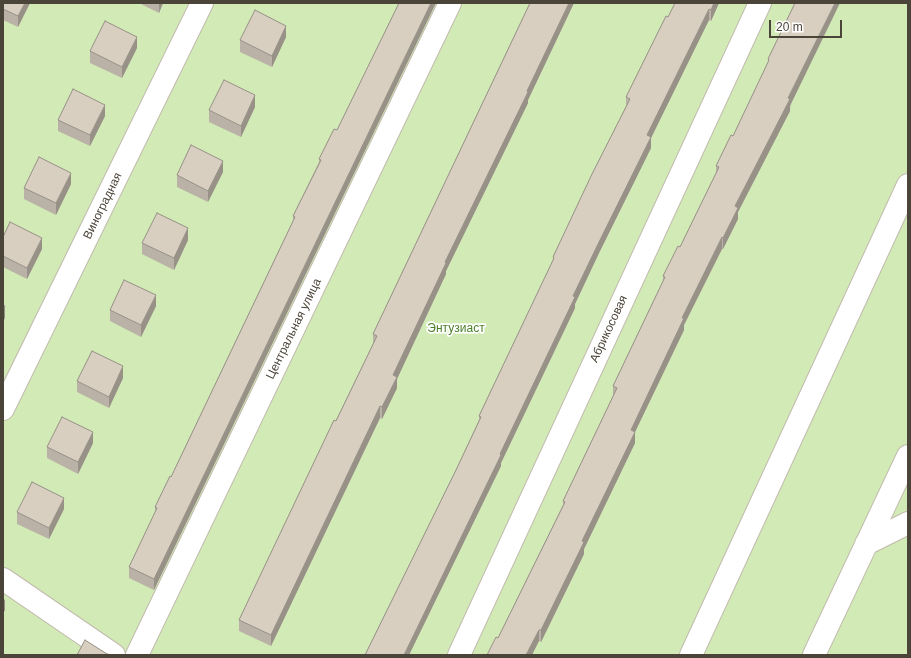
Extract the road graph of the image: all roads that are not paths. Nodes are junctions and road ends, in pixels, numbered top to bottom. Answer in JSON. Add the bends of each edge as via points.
{"nodes":[{"id":1,"x":202,"y":3,"type":"edge"},
{"id":2,"x":450,"y":3,"type":"edge"},
{"id":3,"x":760,"y":3,"type":"edge"},
{"id":4,"x":908,"y":185,"type":"edge"},
{"id":5,"x":3,"y":409,"type":"edge"},
{"id":6,"x":908,"y":456,"type":"edge"},
{"id":7,"x":908,"y":523,"type":"edge"},
{"id":8,"x":866,"y":544,"type":"junction"},
{"id":9,"x":3,"y":579,"type":"edge"},
{"id":10,"x":114,"y":655,"type":"edge"},
{"id":11,"x":137,"y":655,"type":"edge"},
{"id":12,"x":459,"y":655,"type":"edge"},
{"id":13,"x":691,"y":655,"type":"edge"},
{"id":14,"x":814,"y":655,"type":"edge"}],
"edges":[{"from":1,"to":5,"type":"street","name":"Виноградная"},
{"from":2,"to":11,"type":"street","name":"Центральная улица"},
{"from":3,"to":12,"type":"street","name":"Абрикосовая"},
{"from":4,"to":13,"type":"street"},
{"from":6,"to":8,"type":"street"},
{"from":7,"to":8,"type":"street"},
{"from":8,"to":14,"type":"street"},
{"from":9,"to":10,"type":"street"}]}
